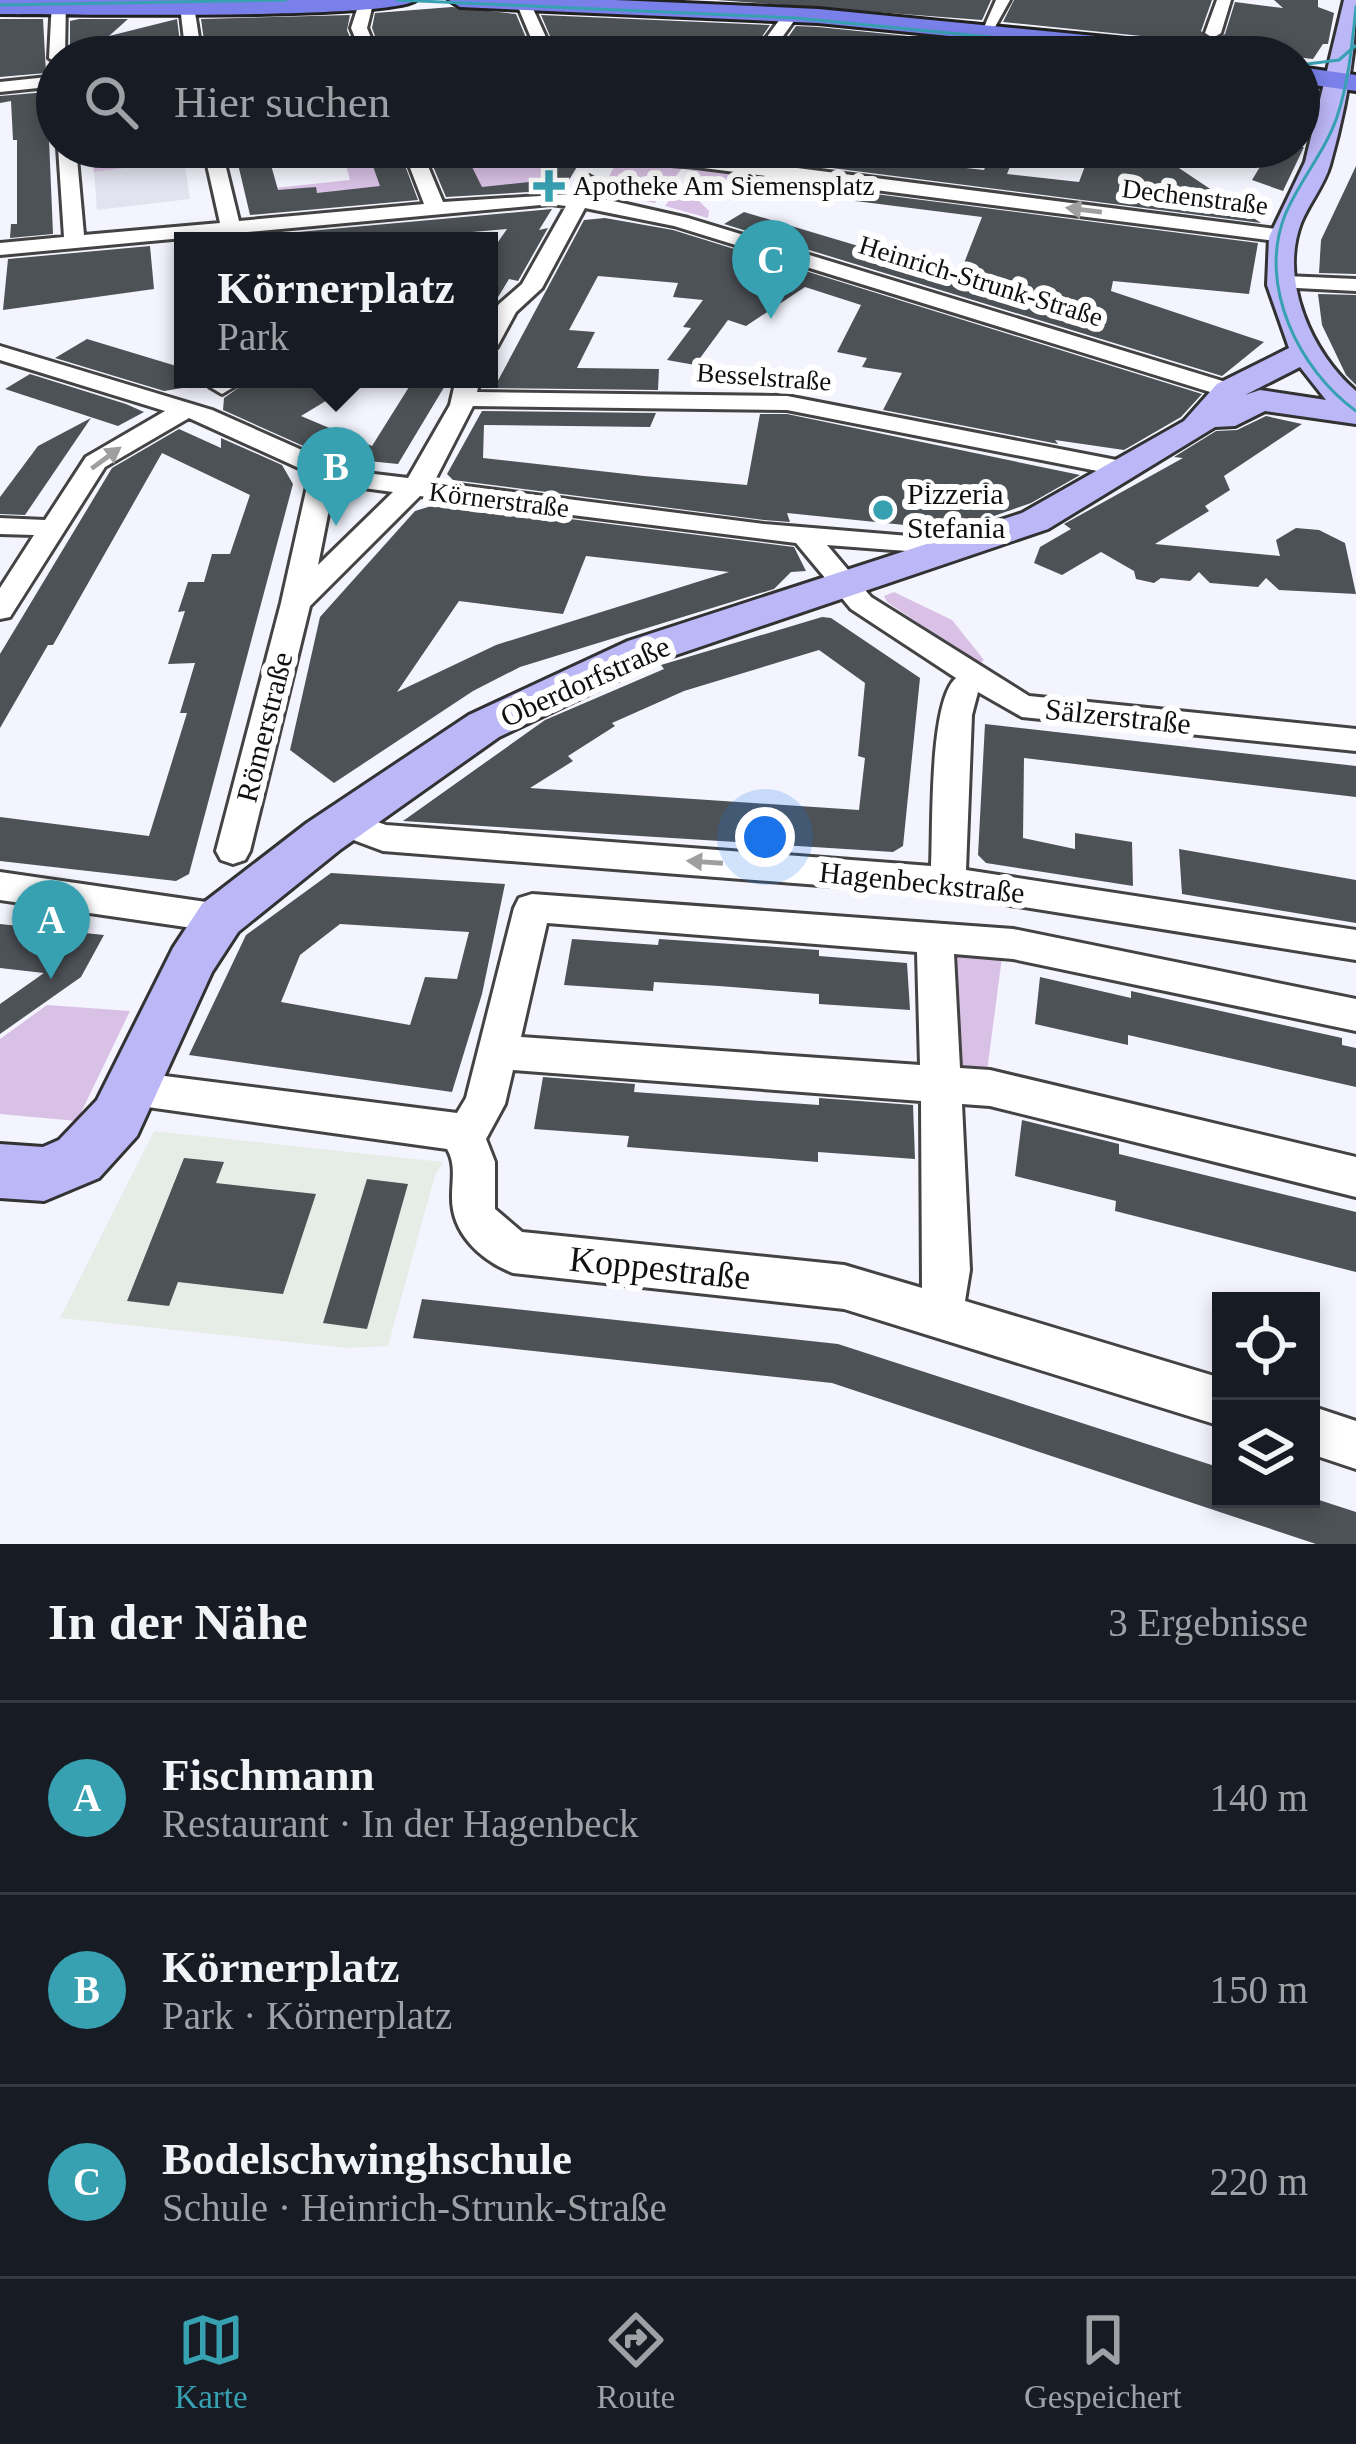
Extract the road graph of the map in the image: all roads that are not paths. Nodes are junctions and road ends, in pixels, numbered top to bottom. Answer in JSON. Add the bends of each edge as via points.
{"nodes":[{"id":1,"x":405,"y":0,"type":"edge"},
{"id":2,"x":460,"y":0,"type":"edge"},
{"id":3,"x":471,"y":0,"type":"edge"},
{"id":4,"x":1003,"y":0,"type":"edge"},
{"id":5,"x":1224,"y":0,"type":"edge"},
{"id":6,"x":1354,"y":0,"type":"edge"},
{"id":7,"x":0,"y":2,"type":"edge"},
{"id":8,"x":366,"y":2,"type":"edge"},
{"id":9,"x":523,"y":2,"type":"edge"},
{"id":10,"x":58,"y":3,"type":"edge"},
{"id":11,"x":187,"y":6,"type":"junction"},
{"id":12,"x":755,"y":6,"type":"edge"},
{"id":13,"x":791,"y":14,"type":"junction"},
{"id":14,"x":986,"y":31,"type":"junction"},
{"id":15,"x":1213,"y":33,"type":"dead end"},
{"id":16,"x":57,"y":36,"type":"edge"},
{"id":17,"x":189,"y":36,"type":"edge"},
{"id":18,"x":362,"y":36,"type":"edge"},
{"id":19,"x":538,"y":36,"type":"edge"},
{"id":20,"x":775,"y":36,"type":"edge"},
{"id":21,"x":1030,"y":36,"type":"edge"},
{"id":22,"x":1347,"y":75,"type":"edge"},
{"id":23,"x":36,"y":83,"type":"edge"},
{"id":24,"x":0,"y":87,"type":"edge"},
{"id":25,"x":1353,"y":134,"type":"dead end"},
{"id":26,"x":1320,"y":157,"type":"edge"},
{"id":27,"x":1320,"y":162,"type":"edge"},
{"id":28,"x":69,"y":168,"type":"edge"},
{"id":29,"x":214,"y":168,"type":"edge"},
{"id":30,"x":419,"y":168,"type":"edge"},
{"id":31,"x":592,"y":168,"type":"edge"},
{"id":32,"x":796,"y":168,"type":"edge"},
{"id":33,"x":1316,"y":168,"type":"edge"},
{"id":34,"x":580,"y":201,"type":"junction"},
{"id":35,"x":436,"y":209,"type":"junction"},
{"id":36,"x":246,"y":232,"type":"edge"},
{"id":37,"x":174,"y":236,"type":"edge"},
{"id":38,"x":1283,"y":236,"type":"junction"},
{"id":39,"x":74,"y":241,"type":"junction"},
{"id":40,"x":0,"y":249,"type":"edge"},
{"id":41,"x":1285,"y":281,"type":"junction"},
{"id":42,"x":1356,"y":286,"type":"edge"},
{"id":43,"x":498,"y":326,"type":"edge"},
{"id":44,"x":0,"y":353,"type":"edge"},
{"id":45,"x":1310,"y":360,"type":"junction"},
{"id":46,"x":466,"y":389,"type":"edge"},
{"id":47,"x":1238,"y":398,"type":"junction"},
{"id":48,"x":1356,"y":411,"type":"edge"},
{"id":49,"x":182,"y":412,"type":"junction"},
{"id":50,"x":1128,"y":469,"type":"junction"},
{"id":51,"x":324,"y":470,"type":"junction"},
{"id":52,"x":414,"y":490,"type":"junction"},
{"id":53,"x":0,"y":526,"type":"edge"},
{"id":54,"x":52,"y":528,"type":"junction"},
{"id":55,"x":805,"y":536,"type":"junction"},
{"id":56,"x":968,"y":546,"type":"junction"},
{"id":57,"x":843,"y":587,"type":"junction"},
{"id":58,"x":296,"y":603,"type":"junction"},
{"id":59,"x":0,"y":610,"type":"edge"},
{"id":60,"x":978,"y":680,"type":"junction"},
{"id":61,"x":1356,"y":740,"type":"edge"},
{"id":62,"x":344,"y":823,"type":"junction"},
{"id":63,"x":233,"y":851,"type":"dead end"},
{"id":64,"x":948,"y":881,"type":"junction"},
{"id":65,"x":0,"y":886,"type":"edge"},
{"id":66,"x":220,"y":918,"type":"junction"},
{"id":67,"x":935,"y":938,"type":"junction"},
{"id":68,"x":1356,"y":945,"type":"edge"},
{"id":69,"x":1356,"y":1015,"type":"edge"},
{"id":70,"x":498,"y":1052,"type":"junction"},
{"id":71,"x":940,"y":1082,"type":"junction"},
{"id":72,"x":133,"y":1090,"type":"junction"},
{"id":73,"x":464,"y":1138,"type":"junction"},
{"id":74,"x":1,"y":1171,"type":"edge"},
{"id":75,"x":1356,"y":1178,"type":"edge"},
{"id":76,"x":940,"y":1315,"type":"junction"},
{"id":77,"x":1215,"y":1400,"type":"edge"},
{"id":78,"x":1320,"y":1433,"type":"edge"},
{"id":79,"x":1356,"y":1444,"type":"edge"}],
"edges":[{"from":1,"to":8,"type":"main road"},
{"from":2,"to":3,"type":"main road"},
{"from":3,"to":9,"type":"main road"},
{"from":4,"to":14,"type":"street"},
{"from":5,"to":15,"type":"street"},
{"from":6,"to":22,"type":"street","via":[[1345,22]]},
{"from":7,"to":10,"type":"main road"},
{"from":8,"to":11,"type":"main road"},
{"from":8,"to":18,"type":"street"},
{"from":9,"to":12,"type":"main road"},
{"from":9,"to":19,"type":"street"},
{"from":10,"to":11,"type":"main road"},
{"from":10,"to":16,"type":"street"},
{"from":11,"to":17,"type":"street"},
{"from":12,"to":13,"type":"main road"},
{"from":13,"to":14,"type":"main road"},
{"from":13,"to":20,"type":"street"},
{"from":14,"to":21,"type":"main road"},
{"from":22,"to":26,"type":"street"},
{"from":23,"to":24,"type":"street"},
{"from":25,"to":27,"type":"street"},
{"from":28,"to":39,"type":"street"},
{"from":29,"to":36,"type":"street"},
{"from":30,"to":35,"type":"street"},
{"from":31,"to":34,"type":"street"},
{"from":38,"to":32,"type":"street","name":"Dechenstraße","one_way":true},
{"from":33,"to":38,"type":"street"},
{"from":34,"to":35,"type":"street","name":"Heinrich-Strunk-Straße"},
{"from":34,"to":43,"type":"street","via":[[531,287]]},
{"from":34,"to":47,"type":"street","name":"Heinrich-Strunk-Straße","via":[[680,222]]},
{"from":35,"to":36,"type":"street","name":"Heinrich-Strunk-Straße"},
{"from":37,"to":39,"type":"street","name":"Heinrich-Strunk-Straße"},
{"from":38,"to":41,"type":"street"},
{"from":39,"to":40,"type":"street","name":"Heinrich-Strunk-Straße"},
{"from":41,"to":42,"type":"street"},
{"from":41,"to":45,"type":"street"},
{"from":44,"to":49,"type":"street","name":"Körnerstraße"},
{"from":45,"to":47,"type":"street","name":"Oberdorfstraße"},
{"from":45,"to":48,"type":"street"},
{"from":46,"to":50,"type":"street","name":"Besselstraße","via":[[787,404]]},
{"from":46,"to":52,"type":"street"},
{"from":47,"to":48,"type":"street"},
{"from":47,"to":50,"type":"street","name":"Oberdorfstraße","via":[[1224,419]]},
{"from":49,"to":51,"type":"street","name":"Körnerstraße"},
{"from":54,"to":49,"type":"street","one_way":true,"via":[[95,462]]},
{"from":50,"to":56,"type":"street","name":"Oberdorfstraße","via":[[1035,521]]},
{"from":51,"to":52,"type":"street","name":"Körnerstraße"},
{"from":51,"to":58,"type":"street","name":"Römerstraße"},
{"from":52,"to":55,"type":"street","name":"Körnerstraße"},
{"from":52,"to":58,"type":"street"},
{"from":53,"to":54,"type":"street"},
{"from":54,"to":59,"type":"street"},
{"from":55,"to":56,"type":"street","name":"Körnerstraße"},
{"from":55,"to":57,"type":"street"},
{"from":56,"to":57,"type":"street","name":"Oberdorfstraße"},
{"from":57,"to":60,"type":"street","name":"Sälzerstraße"},
{"from":57,"to":62,"type":"street","name":"Oberdorfstraße","via":[[570,682],[484,726]]},
{"from":58,"to":63,"type":"street","name":"Römerstraße"},
{"from":60,"to":61,"type":"street","name":"Sälzerstraße","via":[[1022,706]]},
{"from":60,"to":64,"type":"street","via":[[962,688],[956,715]]},
{"from":64,"to":62,"type":"street","name":"Hagenbeckstraße","one_way":true,"via":[[383,838]]},
{"from":62,"to":66,"type":"street","name":"Oberdorfstraße"},
{"from":64,"to":68,"type":"street","name":"Hagenbeckstraße"},
{"from":65,"to":66,"type":"street"},
{"from":66,"to":72,"type":"street","name":"Oberdorfstraße","via":[[191,962]]},
{"from":67,"to":69,"type":"street","via":[[1013,944]]},
{"from":67,"to":70,"type":"street","via":[[532,908]]},
{"from":67,"to":71,"type":"street"},
{"from":70,"to":71,"type":"street"},
{"from":70,"to":73,"type":"street","via":[[482,1112]]},
{"from":71,"to":75,"type":"street"},
{"from":71,"to":76,"type":"street","via":[[948,1270]]},
{"from":72,"to":73,"type":"street","via":[[442,1128]]},
{"from":72,"to":74,"type":"street","name":"Oberdorfstraße","via":[[105,1133],[62,1170]]},
{"from":73,"to":76,"type":"street","name":"Koppestraße","via":[[477,1166],[475,1219],[513,1252],[844,1287]]},
{"from":76,"to":77,"type":"street","name":"Koppestraße"},
{"from":78,"to":79,"type":"street"}]}
